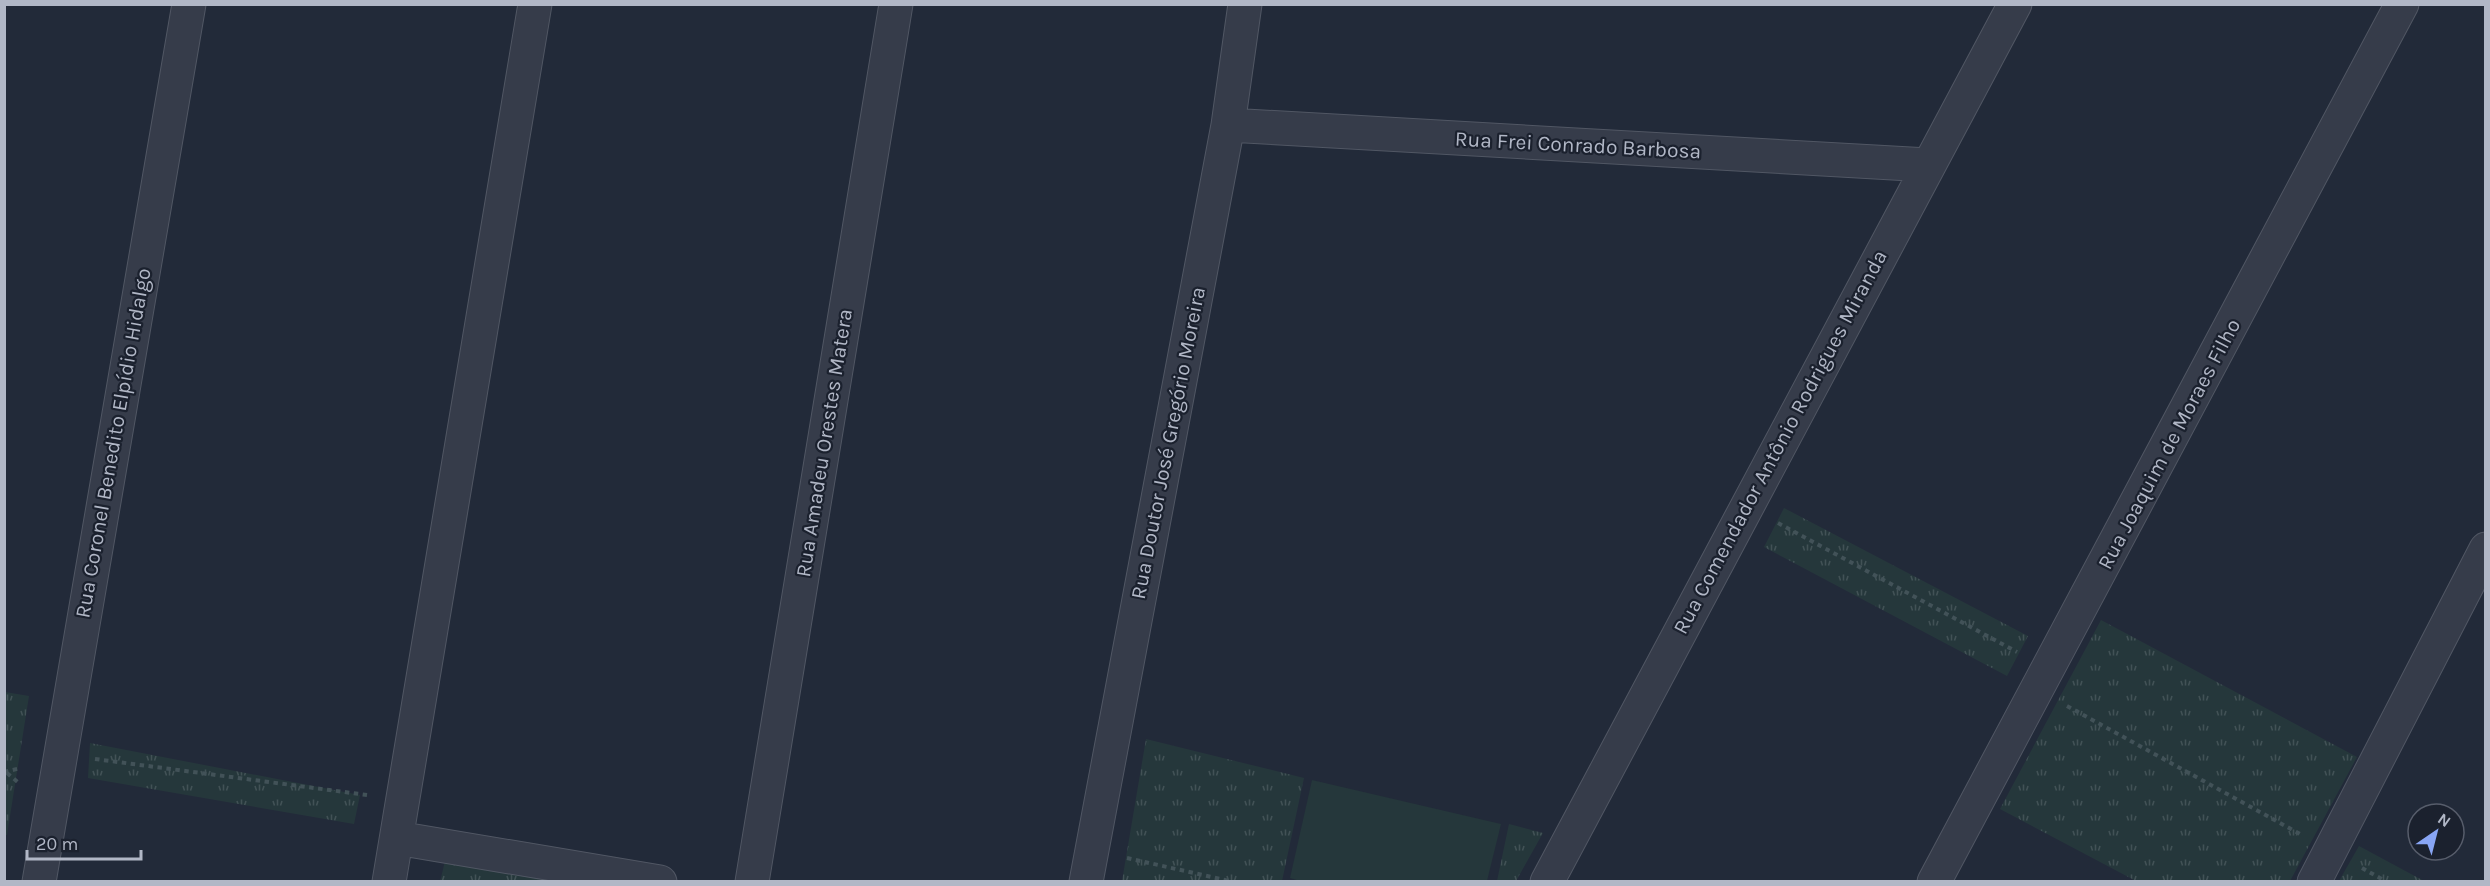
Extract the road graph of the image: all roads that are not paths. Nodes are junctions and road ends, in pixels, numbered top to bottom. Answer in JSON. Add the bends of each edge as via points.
{"nodes":[{"id":1,"x":189,"y":4,"type":"edge"},
{"id":2,"x":536,"y":4,"type":"edge"},
{"id":3,"x":896,"y":4,"type":"edge"},
{"id":4,"x":1245,"y":4,"type":"edge"},
{"id":5,"x":2015,"y":4,"type":"edge"},
{"id":6,"x":2402,"y":4,"type":"edge"},
{"id":7,"x":1228,"y":125,"type":"junction"},
{"id":8,"x":1928,"y":165,"type":"junction"},
{"id":9,"x":2486,"y":549,"type":"edge"},
{"id":10,"x":397,"y":838,"type":"junction"},
{"id":11,"x":1088,"y":866,"type":"edge"},
{"id":12,"x":39,"y":882,"type":"edge"},
{"id":13,"x":389,"y":882,"type":"edge"},
{"id":14,"x":660,"y":882,"type":"edge"},
{"id":15,"x":752,"y":882,"type":"edge"},
{"id":16,"x":1547,"y":882,"type":"edge"},
{"id":17,"x":1934,"y":882,"type":"edge"},
{"id":18,"x":2314,"y":882,"type":"edge"}],
"edges":[{"from":1,"to":12,"type":"street","name":"Rua Coronel Benedito Elpídio Hidalgo"},
{"from":2,"to":10,"type":"street"},
{"from":3,"to":15,"type":"street","name":"Rua Amadeu Orestes Matera"},
{"from":4,"to":7,"type":"street","name":"Rua Doutor José Gregório Moreira"},
{"from":5,"to":8,"type":"street","name":"Rua Comendador Antônio Rodrigues Miranda"},
{"from":6,"to":17,"type":"street","name":"Rua Joaquim de Moraes Filho"},
{"from":7,"to":8,"type":"street","name":"Rua Frei Conrado Barbosa"},
{"from":7,"to":11,"type":"street","name":"Rua Doutor José Gregório Moreira"},
{"from":8,"to":16,"type":"street","name":"Rua Comendador Antônio Rodrigues Miranda"},
{"from":9,"to":18,"type":"street"},
{"from":10,"to":13,"type":"street"},
{"from":10,"to":14,"type":"street"}]}
